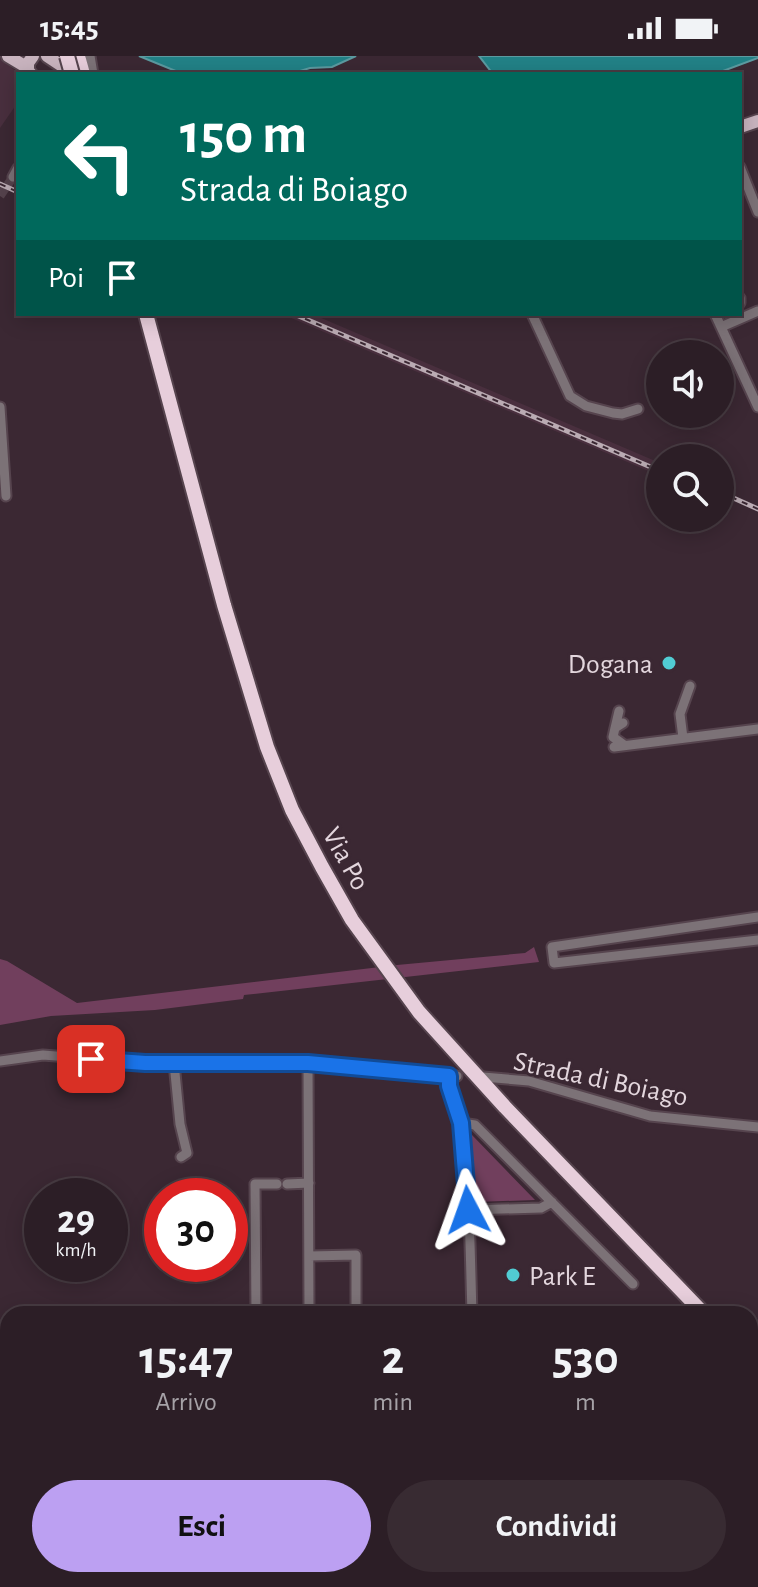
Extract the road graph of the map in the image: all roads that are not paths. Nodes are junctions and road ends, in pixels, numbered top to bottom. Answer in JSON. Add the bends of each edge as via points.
{"nodes":[{"id":1,"x":8,"y":56,"type":"edge"},
{"id":2,"x":33,"y":56,"type":"edge"},
{"id":3,"x":49,"y":57,"type":"edge"},
{"id":4,"x":30,"y":72,"type":"edge"},
{"id":5,"x":70,"y":72,"type":"edge"},
{"id":6,"x":742,"y":172,"type":"edge"},
{"id":7,"x":758,"y":212,"type":"edge"},
{"id":8,"x":758,"y":311,"type":"edge"},
{"id":9,"x":137,"y":316,"type":"edge"},
{"id":10,"x":147,"y":316,"type":"edge"},
{"id":11,"x":533,"y":316,"type":"edge"},
{"id":12,"x":716,"y":316,"type":"edge"},
{"id":13,"x":721,"y":327,"type":"junction"},
{"id":14,"x":0,"y":407,"type":"edge"},
{"id":15,"x":758,"y":407,"type":"edge"},
{"id":16,"x":638,"y":409,"type":"dead end"},
{"id":17,"x":6,"y":496,"type":"dead end"},
{"id":18,"x":690,"y":686,"type":"dead end"},
{"id":19,"x":619,"y":711,"type":"dead end"},
{"id":20,"x":758,"y":729,"type":"edge"},
{"id":21,"x":683,"y":738,"type":"junction"},
{"id":22,"x":758,"y":917,"type":"edge"},
{"id":23,"x":758,"y":940,"type":"edge"},
{"id":24,"x":0,"y":1061,"type":"edge"},
{"id":25,"x":174,"y":1063,"type":"junction"},
{"id":26,"x":308,"y":1063,"type":"junction"},
{"id":27,"x":483,"y":1077,"type":"dead end"},
{"id":28,"x":461,"y":1123,"type":"junction"},
{"id":29,"x":758,"y":1127,"type":"edge"},
{"id":30,"x":181,"y":1157,"type":"dead end"},
{"id":31,"x":309,"y":1183,"type":"junction"},
{"id":32,"x":552,"y":1202,"type":"junction"},
{"id":33,"x":468,"y":1210,"type":"junction"},
{"id":34,"x":309,"y":1256,"type":"junction"},
{"id":35,"x":633,"y":1284,"type":"dead end"},
{"id":36,"x":256,"y":1306,"type":"edge"},
{"id":37,"x":309,"y":1306,"type":"edge"},
{"id":38,"x":356,"y":1306,"type":"edge"},
{"id":39,"x":472,"y":1306,"type":"edge"},
{"id":40,"x":684,"y":1306,"type":"edge"},
{"id":41,"x":696,"y":1306,"type":"edge"}],
"edges":[{"from":1,"to":4,"type":"main road"},
{"from":2,"to":4,"type":"main road"},
{"from":3,"to":5,"type":"main road"},
{"from":6,"to":7,"type":"street"},
{"from":8,"to":13,"type":"street"},
{"from":9,"to":40,"type":"highway","name":"Via Po","via":[[234,672],[294,836],[403,1006],[475,1089]]},
{"from":10,"to":41,"type":"highway","name":"Via Po","via":[[267,747],[322,867],[352,920],[419,1012]]},
{"from":11,"to":16,"type":"street","via":[[570,396],[613,413]]},
{"from":12,"to":13,"type":"street"},
{"from":13,"to":15,"type":"street"},
{"from":14,"to":17,"type":"street"},
{"from":18,"to":21,"type":"street","via":[[680,714]]},
{"from":19,"to":21,"type":"street","via":[[613,737],[619,746]]},
{"from":20,"to":21,"type":"street"},
{"from":22,"to":23,"type":"street","via":[[553,951],[554,963]]},
{"from":24,"to":25,"type":"street","via":[[43,1055]]},
{"from":25,"to":26,"type":"street"},
{"from":25,"to":30,"type":"street","via":[[187,1144]]},
{"from":26,"to":28,"type":"street","via":[[453,1076],[449,1086]]},
{"from":26,"to":31,"type":"street"},
{"from":27,"to":29,"type":"street","name":"Strada di Boiago","via":[[529,1081],[650,1116]]},
{"from":28,"to":32,"type":"street","via":[[475,1125]]},
{"from":28,"to":33,"type":"street"},
{"from":31,"to":34,"type":"street"},
{"from":31,"to":36,"type":"street","via":[[255,1184]]},
{"from":32,"to":33,"type":"street","via":[[541,1208]]},
{"from":32,"to":35,"type":"street"},
{"from":33,"to":39,"type":"street"},
{"from":34,"to":37,"type":"street"},
{"from":34,"to":38,"type":"street","via":[[356,1255]]}]}
